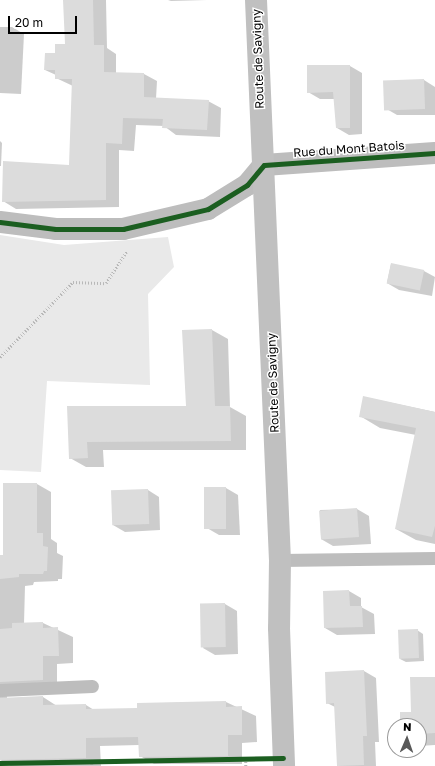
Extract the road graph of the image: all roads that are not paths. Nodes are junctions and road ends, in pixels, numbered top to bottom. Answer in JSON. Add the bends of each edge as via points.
{"nodes":[{"id":1,"x":256,"y":0,"type":"edge"},
{"id":2,"x":435,"y":153,"type":"edge"},
{"id":3,"x":264,"y":165,"type":"junction"},
{"id":4,"x":0,"y":222,"type":"edge"},
{"id":5,"x":435,"y":558,"type":"edge"},
{"id":6,"x":280,"y":560,"type":"junction"},
{"id":7,"x":92,"y":686,"type":"dead end"},
{"id":8,"x":0,"y":690,"type":"edge"},
{"id":9,"x":284,"y":766,"type":"edge"}],
"edges":[{"from":1,"to":3,"type":"main road","name":"Route de Savigny"},
{"from":2,"to":3,"type":"street","name":"Rue du Mont Batois"},
{"from":3,"to":4,"type":"street","via":[[247,185],[227,199],[192,214],[122,229],[56,229]]},
{"from":3,"to":6,"type":"main road","name":"Route de Savigny"},
{"from":5,"to":6,"type":"lane"},
{"from":6,"to":9,"type":"main road","name":"Route de Savigny","via":[[279,628]]},
{"from":7,"to":8,"type":"lane"}]}
